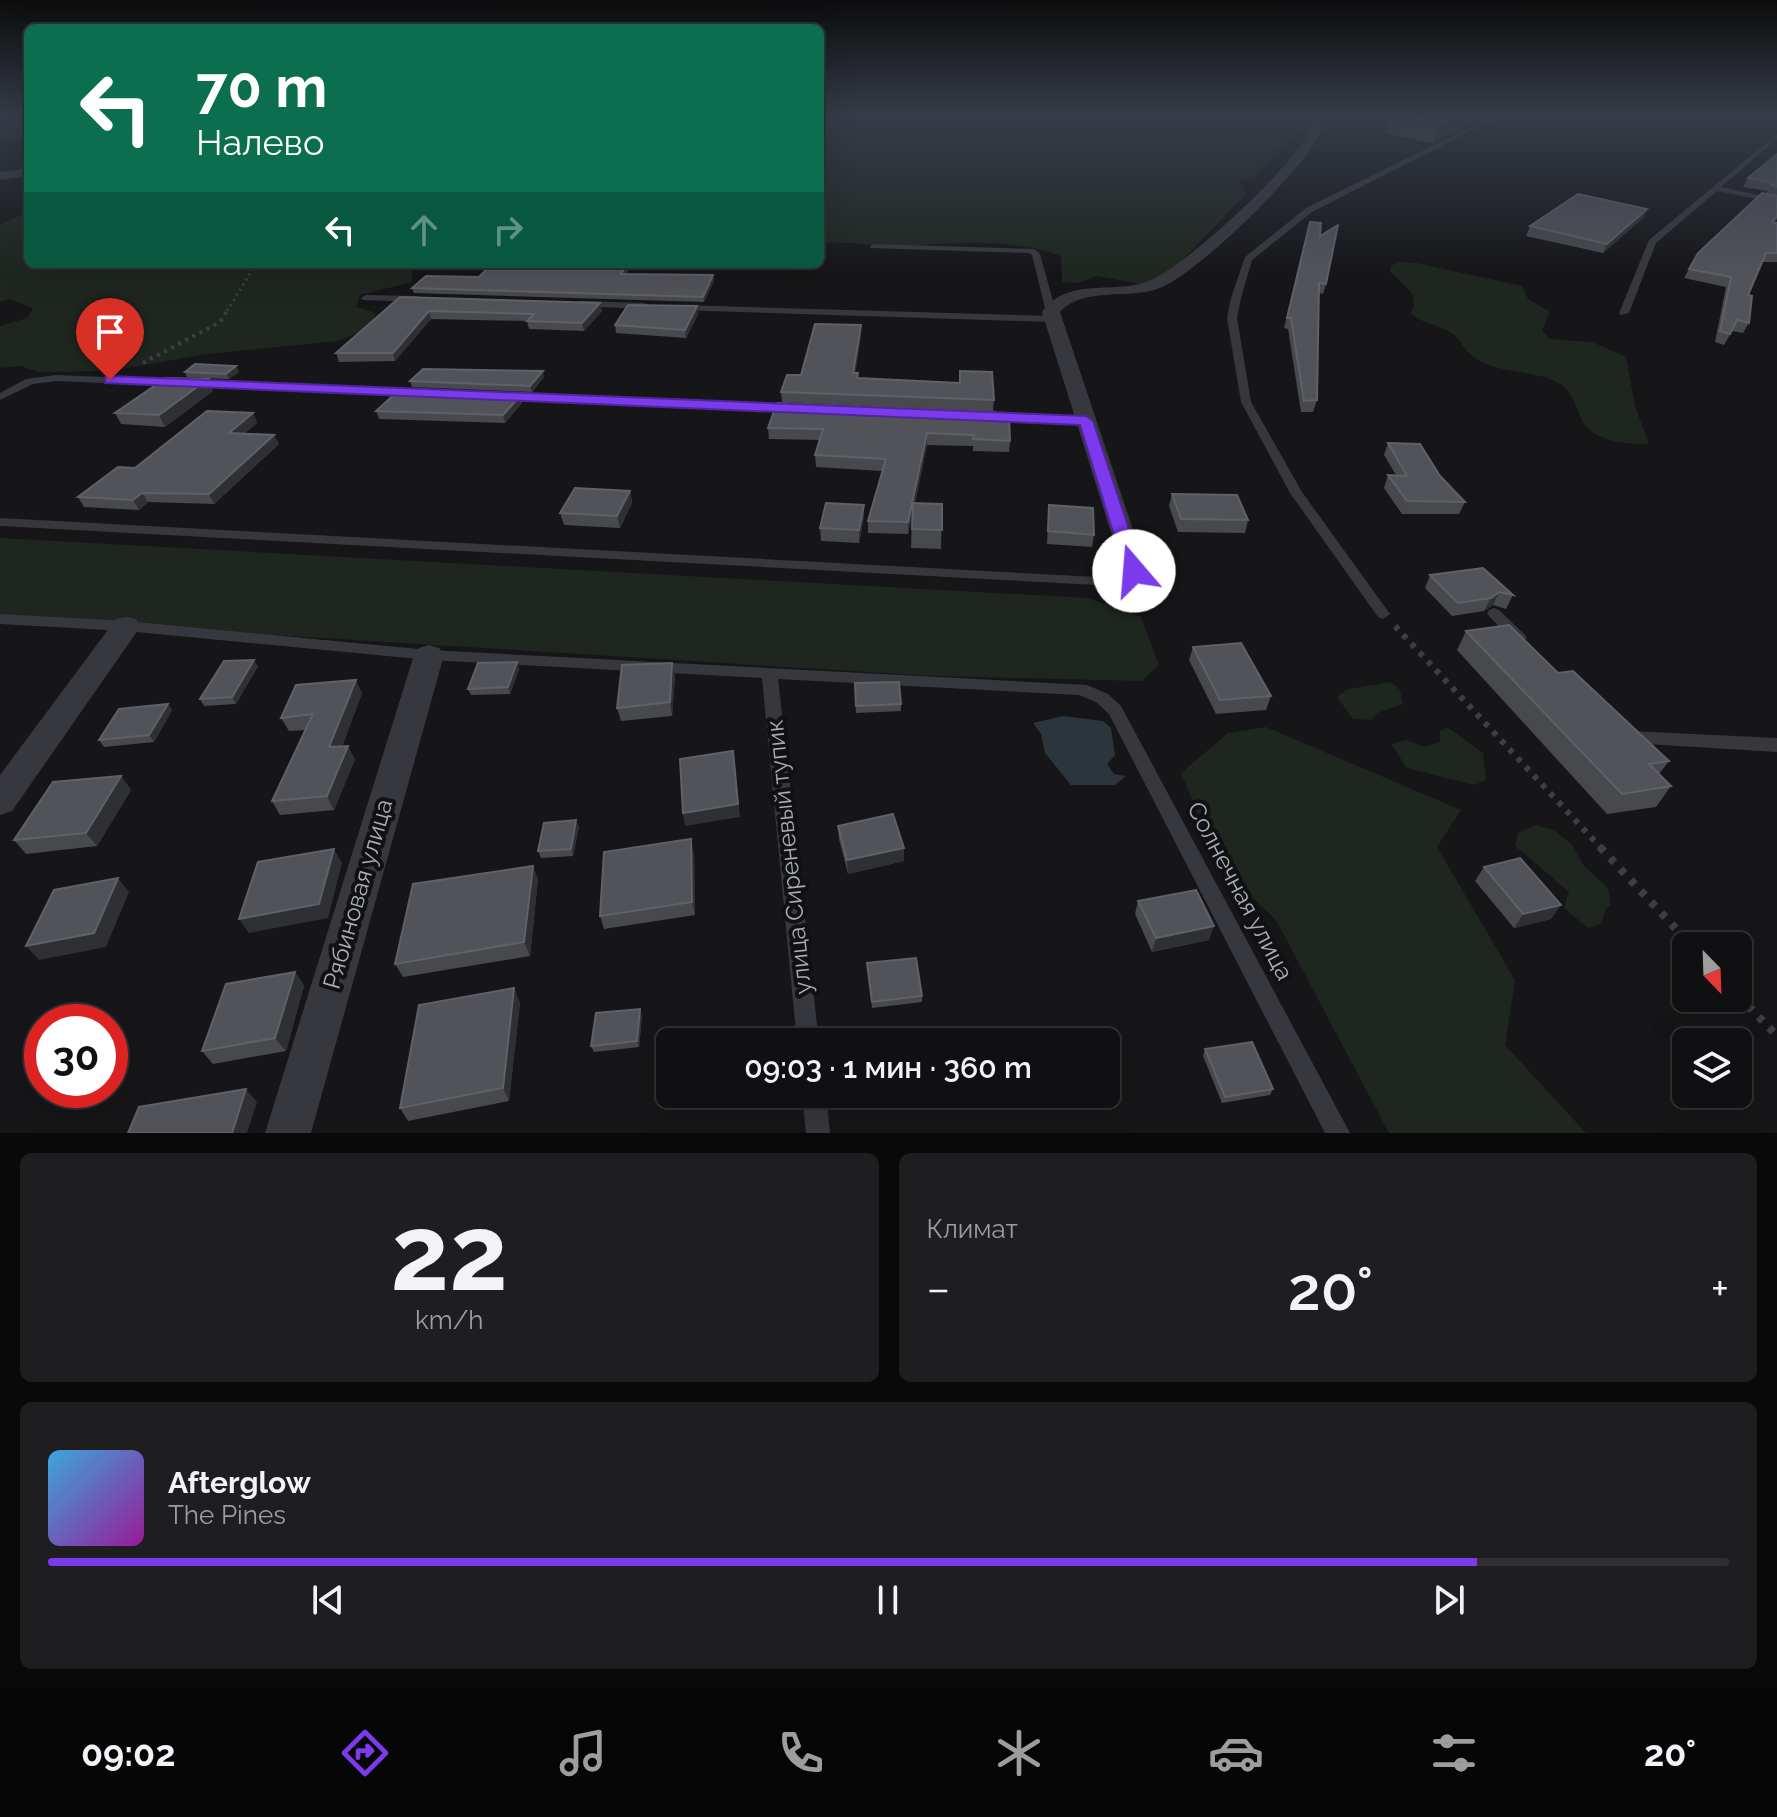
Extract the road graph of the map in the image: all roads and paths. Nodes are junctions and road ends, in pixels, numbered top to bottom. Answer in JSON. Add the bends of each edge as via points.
{"nodes":[{"id":1,"x":1283,"y":169,"type":"edge"},
{"id":2,"x":1393,"y":169,"type":"edge"},
{"id":3,"x":1737,"y":169,"type":"edge"},
{"id":4,"x":24,"y":173,"type":"edge"},
{"id":5,"x":0,"y":176,"type":"edge"},
{"id":6,"x":1714,"y":188,"type":"junction"},
{"id":7,"x":1777,"y":201,"type":"edge"},
{"id":8,"x":874,"y":246,"type":"dead end"},
{"id":9,"x":254,"y":268,"type":"edge"},
{"id":10,"x":366,"y":298,"type":"dead end"},
{"id":11,"x":430,"y":300,"type":"edge"},
{"id":12,"x":574,"y":304,"type":"edge"},
{"id":13,"x":653,"y":307,"type":"edge"},
{"id":14,"x":669,"y":307,"type":"edge"},
{"id":15,"x":1624,"y":313,"type":"dead end"},
{"id":16,"x":1052,"y":316,"type":"junction"},
{"id":17,"x":110,"y":380,"type":"junction"},
{"id":18,"x":425,"y":393,"type":"edge"},
{"id":19,"x":488,"y":396,"type":"edge"},
{"id":20,"x":0,"y":397,"type":"edge"},
{"id":21,"x":802,"y":409,"type":"edge"},
{"id":22,"x":976,"y":416,"type":"edge"},
{"id":23,"x":1086,"y":421,"type":"junction"},
{"id":24,"x":0,"y":522,"type":"edge"},
{"id":25,"x":1134,"y":571,"type":"joint"},
{"id":26,"x":1494,"y":613,"type":"edge"},
{"id":27,"x":1383,"y":614,"type":"joint"},
{"id":28,"x":0,"y":619,"type":"edge"},
{"id":29,"x":126,"y":626,"type":"junction"},
{"id":30,"x":429,"y":655,"type":"junction"},
{"id":31,"x":1537,"y":656,"type":"edge"},
{"id":32,"x":769,"y":673,"type":"junction"},
{"id":33,"x":1615,"y":730,"type":"edge"},
{"id":34,"x":1777,"y":745,"type":"edge"},
{"id":35,"x":0,"y":801,"type":"edge"},
{"id":36,"x":1679,"y":932,"type":"edge"},
{"id":37,"x":1752,"y":1010,"type":"edge"},
{"id":38,"x":807,"y":1028,"type":"edge"},
{"id":39,"x":1777,"y":1036,"type":"edge"},
{"id":40,"x":815,"y":1108,"type":"edge"},
{"id":41,"x":288,"y":1133,"type":"edge"},
{"id":42,"x":818,"y":1133,"type":"edge"},
{"id":43,"x":1338,"y":1133,"type":"edge"}],
"edges":[{"from":1,"to":16,"type":"street","via":[[1212,243],[1162,282],[1059,301]]},
{"from":2,"to":27,"type":"lane","via":[[1297,218],[1248,259],[1232,318],[1246,402],[1296,493]]},
{"from":3,"to":6,"type":"lane"},
{"from":4,"to":5,"type":"street"},
{"from":6,"to":7,"type":"lane"},
{"from":6,"to":15,"type":"lane","via":[[1652,242]]},
{"from":8,"to":16,"type":"lane","via":[[1031,251]]},
{"from":9,"to":17,"type":"path","via":[[220,322]]},
{"from":10,"to":11,"type":"lane"},
{"from":12,"to":13,"type":"lane"},
{"from":14,"to":16,"type":"lane"},
{"from":16,"to":23,"type":"street"},
{"from":17,"to":18,"type":"lane"},
{"from":17,"to":20,"type":"lane","via":[[43,379]]},
{"from":19,"to":21,"type":"lane"},
{"from":22,"to":23,"type":"lane"},
{"from":23,"to":25,"type":"street"},
{"from":24,"to":25,"type":"lane","via":[[1115,582],[1130,579]]},
{"from":26,"to":31,"type":"lane"},
{"from":27,"to":36,"type":"path"},
{"from":28,"to":29,"type":"lane"},
{"from":29,"to":30,"type":"lane"},
{"from":29,"to":35,"type":"street"},
{"from":30,"to":32,"type":"lane"},
{"from":30,"to":41,"type":"street","name":"Рябиновая улица"},
{"from":32,"to":38,"type":"lane","name":"улица Сиреневый тупик"},
{"from":32,"to":43,"type":"lane","name":"Солнечная улица","via":[[1081,689],[1102,698],[1115,710]]},
{"from":33,"to":34,"type":"lane","via":[[1646,741]]},
{"from":37,"to":39,"type":"path"},
{"from":40,"to":42,"type":"lane"}]}
